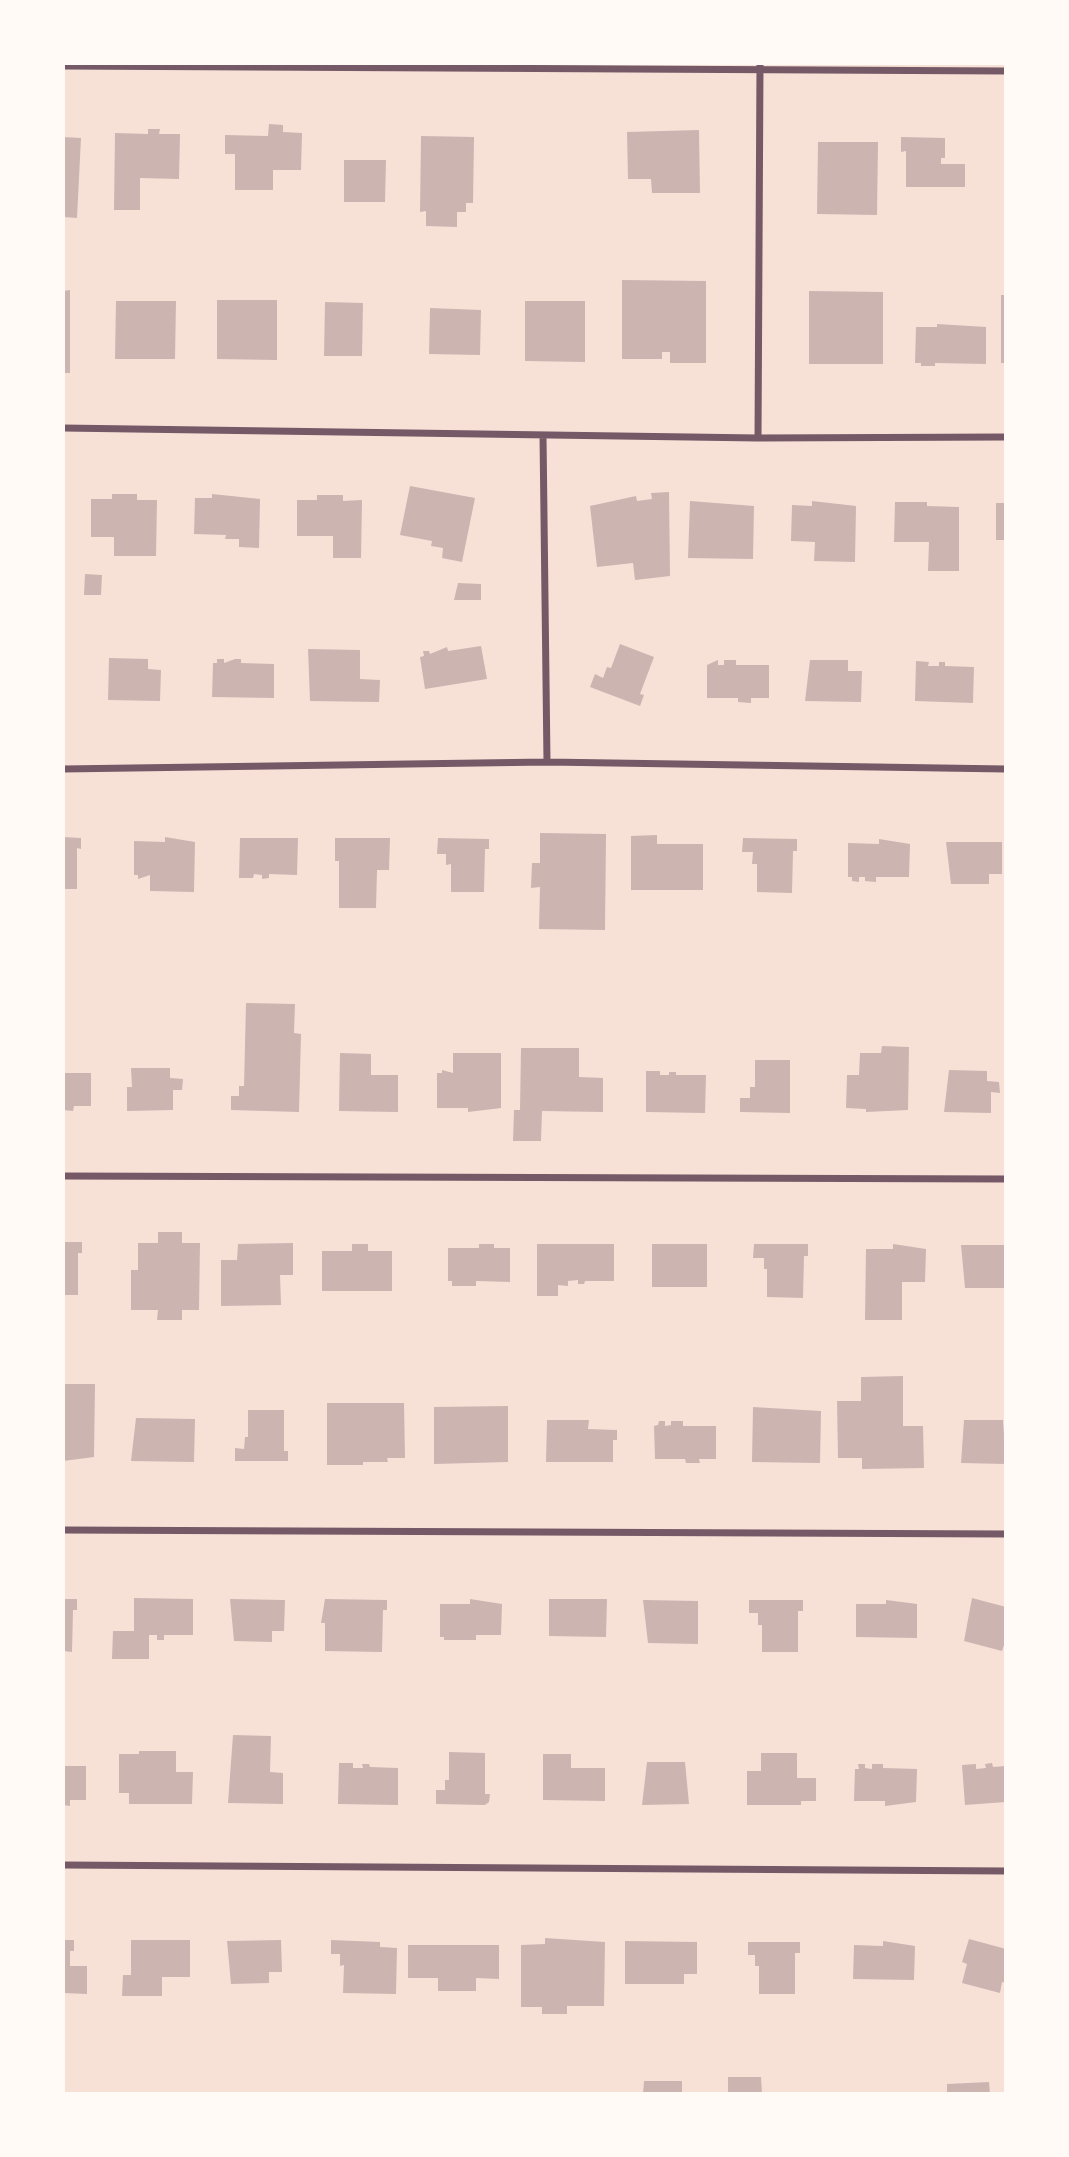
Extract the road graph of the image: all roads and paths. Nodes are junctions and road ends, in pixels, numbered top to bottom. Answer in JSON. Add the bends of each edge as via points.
{"nodes":[{"id":1,"x":760,"y":65,"type":"edge"},
{"id":2,"x":63,"y":66,"type":"edge"},
{"id":3,"x":1006,"y":71,"type":"edge"},
{"id":4,"x":63,"y":428,"type":"edge"},
{"id":5,"x":543,"y":435,"type":"junction"},
{"id":6,"x":1006,"y":436,"type":"edge"},
{"id":7,"x":758,"y":438,"type":"junction"},
{"id":8,"x":547,"y":762,"type":"junction"},
{"id":9,"x":63,"y":769,"type":"edge"},
{"id":10,"x":1006,"y":769,"type":"edge"},
{"id":11,"x":63,"y":1176,"type":"edge"},
{"id":12,"x":1006,"y":1179,"type":"edge"},
{"id":13,"x":63,"y":1530,"type":"edge"},
{"id":14,"x":1006,"y":1534,"type":"edge"},
{"id":15,"x":63,"y":1865,"type":"edge"},
{"id":16,"x":1006,"y":1871,"type":"edge"}],
"edges":[{"from":1,"to":2,"type":"street"},
{"from":1,"to":3,"type":"street"},
{"from":1,"to":7,"type":"street"},
{"from":4,"to":5,"type":"street"},
{"from":5,"to":7,"type":"street"},
{"from":5,"to":8,"type":"street"},
{"from":6,"to":7,"type":"street"},
{"from":8,"to":9,"type":"street"},
{"from":8,"to":10,"type":"street"},
{"from":11,"to":12,"type":"street"},
{"from":13,"to":14,"type":"street"},
{"from":15,"to":16,"type":"street"}]}
